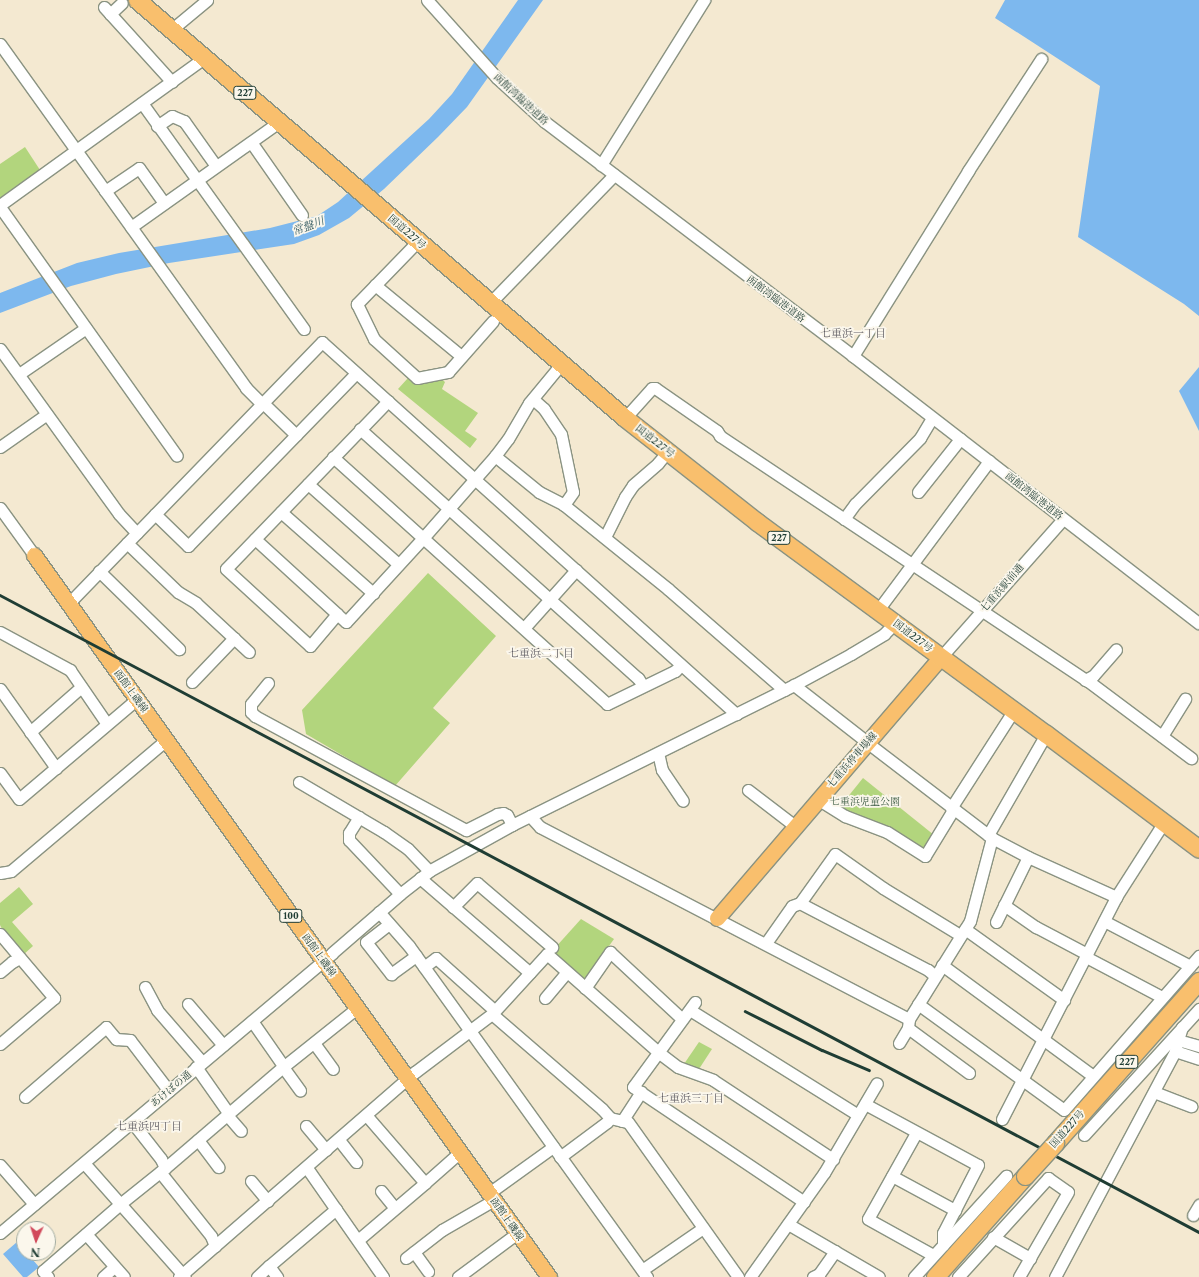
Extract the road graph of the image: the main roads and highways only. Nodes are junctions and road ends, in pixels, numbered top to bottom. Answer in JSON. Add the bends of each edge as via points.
{"nodes":[{"id":1,"x":130,"y":1,"type":"edge"},
{"id":2,"x":34,"y":555,"type":"road end"},
{"id":3,"x":941,"y":657,"type":"junction"},
{"id":4,"x":1199,"y":849,"type":"edge"},
{"id":5,"x":716,"y":918,"type":"road end"},
{"id":6,"x":1199,"y":980,"type":"edge"},
{"id":7,"x":548,"y":1277,"type":"edge"},
{"id":8,"x":935,"y":1277,"type":"edge"}],
"edges":[{"from":1,"to":3,"type":"highway","name":"国道227号","number":"227","via":[[171,30],[625,418],[757,522]]},
{"from":2,"to":7,"type":"main road","name":"函館上磯線","number":"100"},
{"from":3,"to":4,"type":"highway","name":"国道227号","number":"227"},
{"from":3,"to":5,"type":"main road","name":"七重浜停車場線","via":[[870,745],[795,826]]},
{"from":6,"to":8,"type":"highway","name":"国道227号","number":"227","bridge":true}]}
